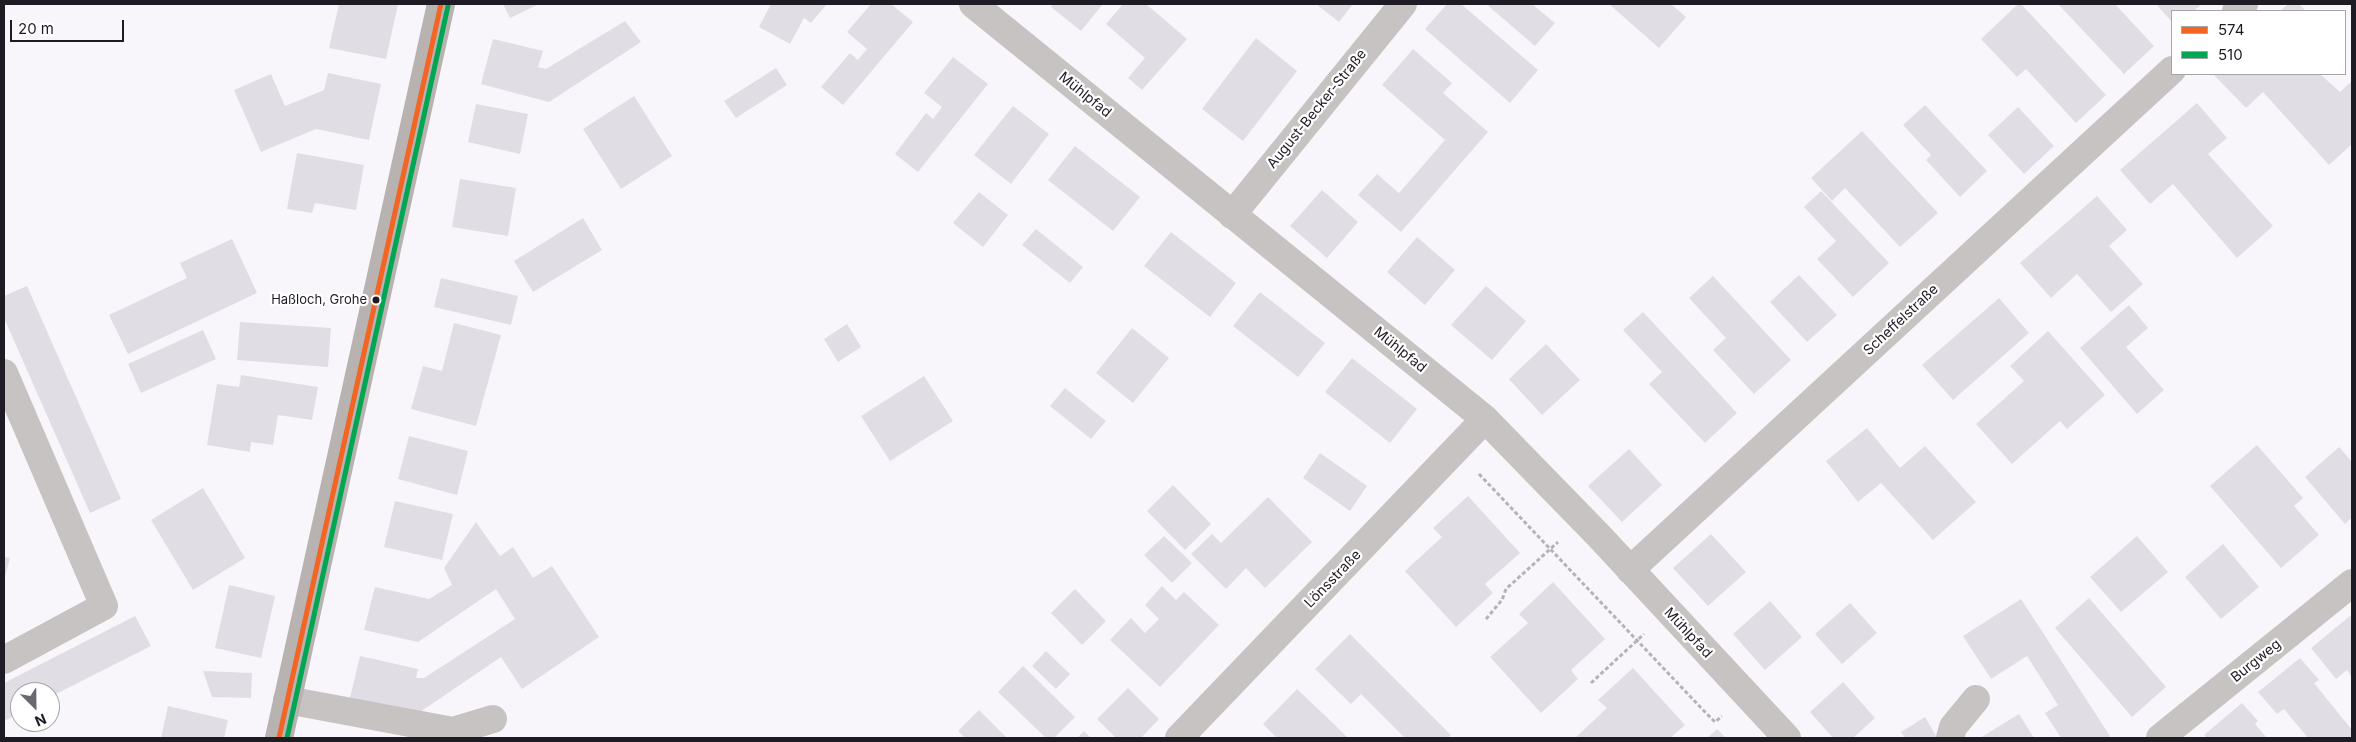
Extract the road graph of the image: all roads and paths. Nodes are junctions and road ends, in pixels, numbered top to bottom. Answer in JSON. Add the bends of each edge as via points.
{"nodes":[{"id":1,"x":441,"y":4,"type":"edge"},
{"id":2,"x":973,"y":4,"type":"edge"},
{"id":3,"x":1402,"y":4,"type":"edge"},
{"id":4,"x":2171,"y":71,"type":"edge"},
{"id":5,"x":1232,"y":215,"type":"junction"},
{"id":6,"x":4,"y":374,"type":"edge"},
{"id":7,"x":1485,"y":419,"type":"junction"},
{"id":8,"x":1457,"y":450,"type":"junction"},
{"id":9,"x":1583,"y":520,"type":"junction"},
{"id":10,"x":1551,"y":549,"type":"junction"},
{"id":11,"x":1630,"y":570,"type":"junction"},
{"id":12,"x":2352,"y":583,"type":"edge"},
{"id":13,"x":1668,"y":612,"type":"junction"},
{"id":14,"x":1486,"y":619,"type":"dead end"},
{"id":15,"x":1638,"y":640,"type":"junction"},
{"id":16,"x":4,"y":660,"type":"edge"},
{"id":17,"x":1591,"y":683,"type":"dead end"},
{"id":18,"x":1748,"y":696,"type":"junction"},
{"id":19,"x":1976,"y":698,"type":"dead end"},
{"id":20,"x":287,"y":700,"type":"junction"},
{"id":21,"x":493,"y":719,"type":"dead end"},
{"id":22,"x":279,"y":738,"type":"edge"},
{"id":23,"x":1179,"y":738,"type":"edge"},
{"id":24,"x":1787,"y":738,"type":"edge"},
{"id":25,"x":1950,"y":738,"type":"edge"},
{"id":26,"x":2160,"y":738,"type":"edge"}],
"edges":[{"from":1,"to":20,"type":"main road"},
{"from":2,"to":5,"type":"street","name":"Mühlpfad"},
{"from":3,"to":5,"type":"street","name":"August-Becker-Straße"},
{"from":4,"to":11,"type":"street","name":"Scheffelstraße"},
{"from":5,"to":7,"type":"street","name":"Mühlpfad"},
{"from":6,"to":16,"type":"street","via":[[104,606]]},
{"from":7,"to":8,"type":"street","name":"Lönsstraße"},
{"from":7,"to":9,"type":"street","name":"Mühlpfad"},
{"from":8,"to":10,"type":"path"},
{"from":8,"to":23,"type":"street","name":"Lönsstraße"},
{"from":9,"to":10,"type":"path"},
{"from":9,"to":11,"type":"street","name":"Mühlpfad"},
{"from":10,"to":14,"type":"path","via":[[1506,589],[1502,600]]},
{"from":10,"to":15,"type":"path"},
{"from":11,"to":13,"type":"street","name":"Mühlpfad"},
{"from":12,"to":26,"type":"street","name":"Burgweg"},
{"from":13,"to":15,"type":"path"},
{"from":13,"to":18,"type":"street","name":"Mühlpfad"},
{"from":15,"to":17,"type":"path"},
{"from":15,"to":18,"type":"path","via":[[1715,722]]},
{"from":18,"to":24,"type":"street","name":"Mühlpfad"},
{"from":19,"to":25,"type":"street","via":[[1953,727]]},
{"from":20,"to":21,"type":"street","via":[[453,731]]},
{"from":20,"to":22,"type":"main road"}]}
